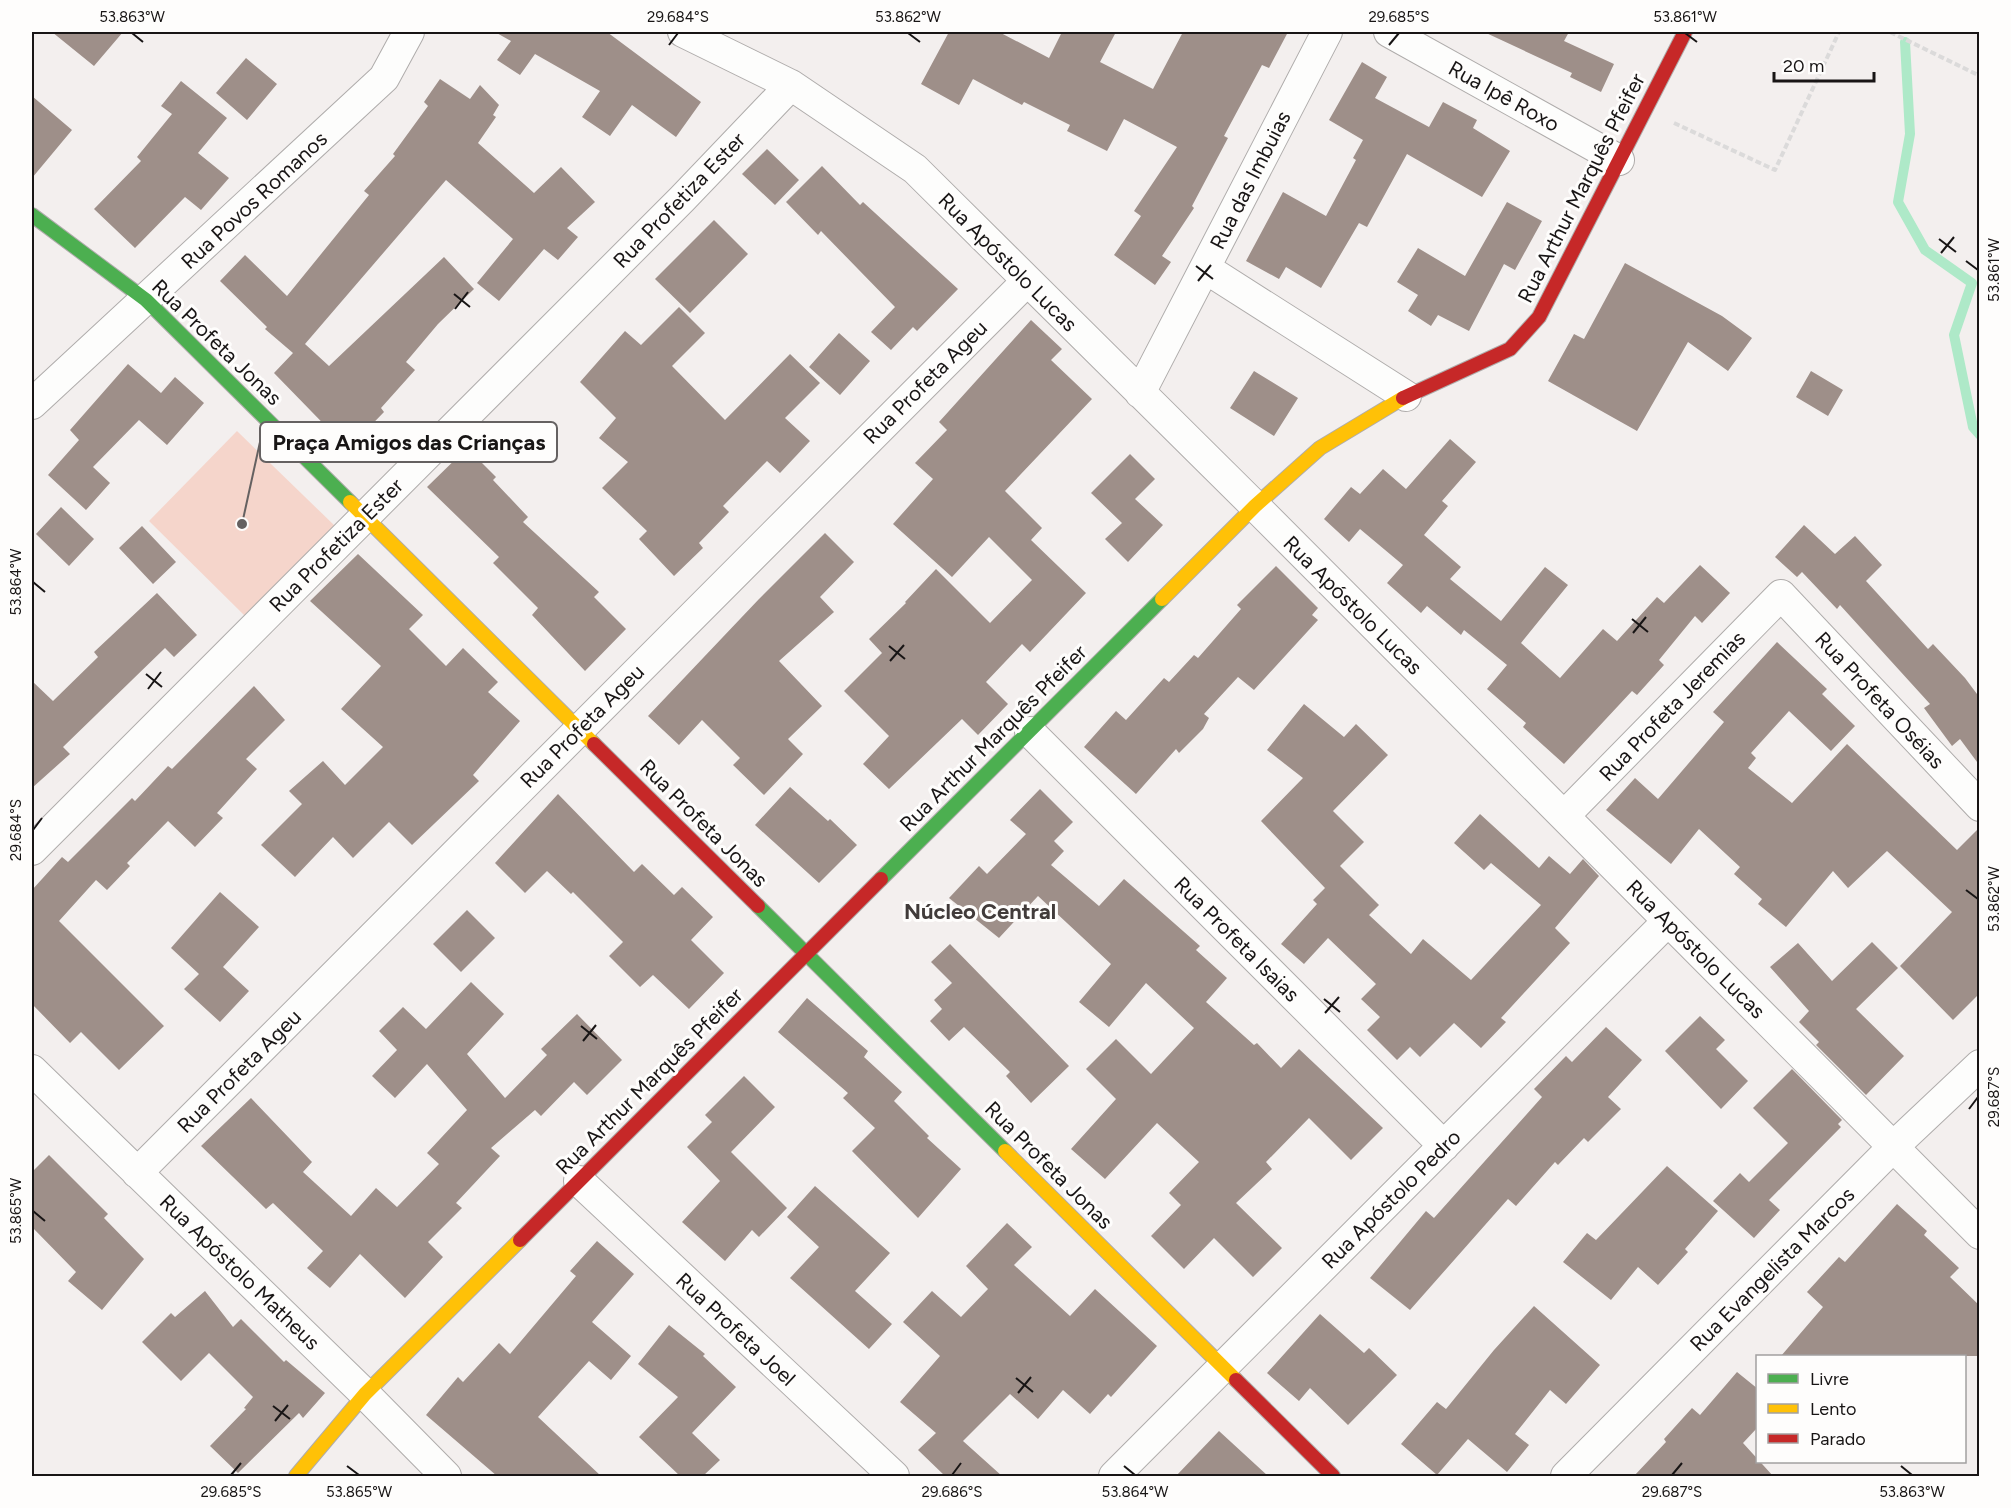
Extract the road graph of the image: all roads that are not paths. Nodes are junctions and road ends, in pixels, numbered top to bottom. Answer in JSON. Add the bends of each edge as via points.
{"nodes":[{"id":1,"x":409,"y":32,"type":"edge"},
{"id":2,"x":683,"y":32,"type":"edge"},
{"id":3,"x":1327,"y":32,"type":"edge"},
{"id":4,"x":1389,"y":32,"type":"edge"},
{"id":5,"x":1685,"y":32,"type":"edge"},
{"id":6,"x":791,"y":85,"type":"junction"},
{"id":7,"x":1619,"y":160,"type":"junction"},
{"id":8,"x":32,"y":215,"type":"edge"},
{"id":9,"x":1205,"y":268,"type":"junction"},
{"id":10,"x":1027,"y":280,"type":"junction"},
{"id":11,"x":146,"y":300,"type":"junction"},
{"id":12,"x":1140,"y":393,"type":"junction"},
{"id":13,"x":1406,"y":396,"type":"junction"},
{"id":14,"x":32,"y":404,"type":"edge"},
{"id":15,"x":1255,"y":506,"type":"junction"},
{"id":16,"x":364,"y":517,"type":"junction"},
{"id":17,"x":1781,"y":595,"type":"joint"},
{"id":18,"x":579,"y":729,"type":"junction"},
{"id":19,"x":1030,"y":732,"type":"junction"},
{"id":20,"x":1980,"y":806,"type":"edge"},
{"id":21,"x":1563,"y":816,"type":"junction"},
{"id":22,"x":32,"y":850,"type":"edge"},
{"id":23,"x":1668,"y":921,"type":"junction"},
{"id":24,"x":806,"y":954,"type":"junction"},
{"id":25,"x":1980,"y":1065,"type":"edge"},
{"id":26,"x":32,"y":1070,"type":"edge"},
{"id":27,"x":1444,"y":1146,"type":"junction"},
{"id":28,"x":1893,"y":1147,"type":"junction"},
{"id":29,"x":137,"y":1173,"type":"junction"},
{"id":30,"x":579,"y":1181,"type":"junction"},
{"id":31,"x":1980,"y":1234,"type":"edge"},
{"id":32,"x":1223,"y":1367,"type":"junction"},
{"id":33,"x":365,"y":1394,"type":"junction"},
{"id":34,"x":296,"y":1476,"type":"edge"},
{"id":35,"x":446,"y":1476,"type":"edge"},
{"id":36,"x":894,"y":1476,"type":"edge"},
{"id":37,"x":1114,"y":1476,"type":"edge"},
{"id":38,"x":1333,"y":1476,"type":"edge"},
{"id":39,"x":1566,"y":1476,"type":"edge"}],
"edges":[{"from":1,"to":11,"type":"street","name":"Rua Povos Romanos","via":[[384,78]]},
{"from":2,"to":6,"type":"street","name":"Rua Apóstolo Lucas"},
{"from":3,"to":9,"type":"street","name":"Rua das Imbuias"},
{"from":4,"to":7,"type":"street","name":"Rua Ipê Roxo"},
{"from":5,"to":7,"type":"street","name":"Rua Arthur Marquês Pfeifer"},
{"from":6,"to":10,"type":"street","name":"Rua Apóstolo Lucas","via":[[915,169]]},
{"from":6,"to":16,"type":"street","name":"Rua Profetiza Ester"},
{"from":7,"to":13,"type":"street","name":"Rua Arthur Marquês Pfeifer","via":[[1539,317],[1510,349]]},
{"from":8,"to":11,"type":"street","name":"Rua Profeta Jonas"},
{"from":9,"to":12,"type":"street","name":"Rua das Imbuias"},
{"from":9,"to":13,"type":"street"},
{"from":10,"to":12,"type":"street","name":"Rua Apóstolo Lucas"},
{"from":10,"to":18,"type":"street","name":"Rua Profeta Ageu"},
{"from":11,"to":14,"type":"street","name":"Rua Povos Romanos"},
{"from":11,"to":16,"type":"street","name":"Rua Profeta Jonas"},
{"from":12,"to":15,"type":"street","name":"Rua Apóstolo Lucas"},
{"from":13,"to":15,"type":"street","name":"Rua Arthur Marquês Pfeifer","via":[[1320,448]]},
{"from":15,"to":19,"type":"street","name":"Rua Arthur Marquês Pfeifer"},
{"from":15,"to":21,"type":"street","name":"Rua Apóstolo Lucas"},
{"from":16,"to":18,"type":"street","name":"Rua Profeta Jonas"},
{"from":16,"to":22,"type":"street","name":"Rua Profetiza Ester"},
{"from":17,"to":20,"type":"street","name":"Rua Profeta Oséias"},
{"from":17,"to":21,"type":"street","name":"Rua Profeta Jeremias"},
{"from":18,"to":24,"type":"street","name":"Rua Profeta Jonas"},
{"from":18,"to":29,"type":"street","name":"Rua Profeta Ageu"},
{"from":19,"to":24,"type":"street","name":"Rua Arthur Marquês Pfeifer"},
{"from":19,"to":27,"type":"street","name":"Rua Profeta Isaias"},
{"from":21,"to":23,"type":"street","name":"Rua Apóstolo Lucas"},
{"from":23,"to":27,"type":"street","name":"Rua Apóstolo Pedro"},
{"from":23,"to":28,"type":"street","name":"Rua Apóstolo Lucas"},
{"from":24,"to":30,"type":"street","name":"Rua Arthur Marquês Pfeifer"},
{"from":24,"to":32,"type":"street","name":"Rua Profeta Jonas"},
{"from":25,"to":28,"type":"street","name":"Rua Evangelista Marcos"},
{"from":26,"to":29,"type":"street","name":"Rua Apóstolo Matheus"},
{"from":27,"to":32,"type":"street","name":"Rua Apóstolo Pedro"},
{"from":28,"to":31,"type":"street","name":"Rua Apóstolo Lucas"},
{"from":28,"to":39,"type":"street","name":"Rua Evangelista Marcos"},
{"from":29,"to":33,"type":"street","name":"Rua Apóstolo Matheus"},
{"from":30,"to":33,"type":"street","name":"Rua Arthur Marquês Pfeifer"},
{"from":30,"to":36,"type":"street","name":"Rua Profeta Joel"},
{"from":32,"to":37,"type":"street","name":"Rua Apóstolo Pedro"},
{"from":32,"to":38,"type":"street","name":"Rua Profeta Jonas"},
{"from":33,"to":34,"type":"street","name":"Rua Arthur Marquês Pfeifer"},
{"from":33,"to":35,"type":"street","name":"Rua Apóstolo Matheus"}]}
